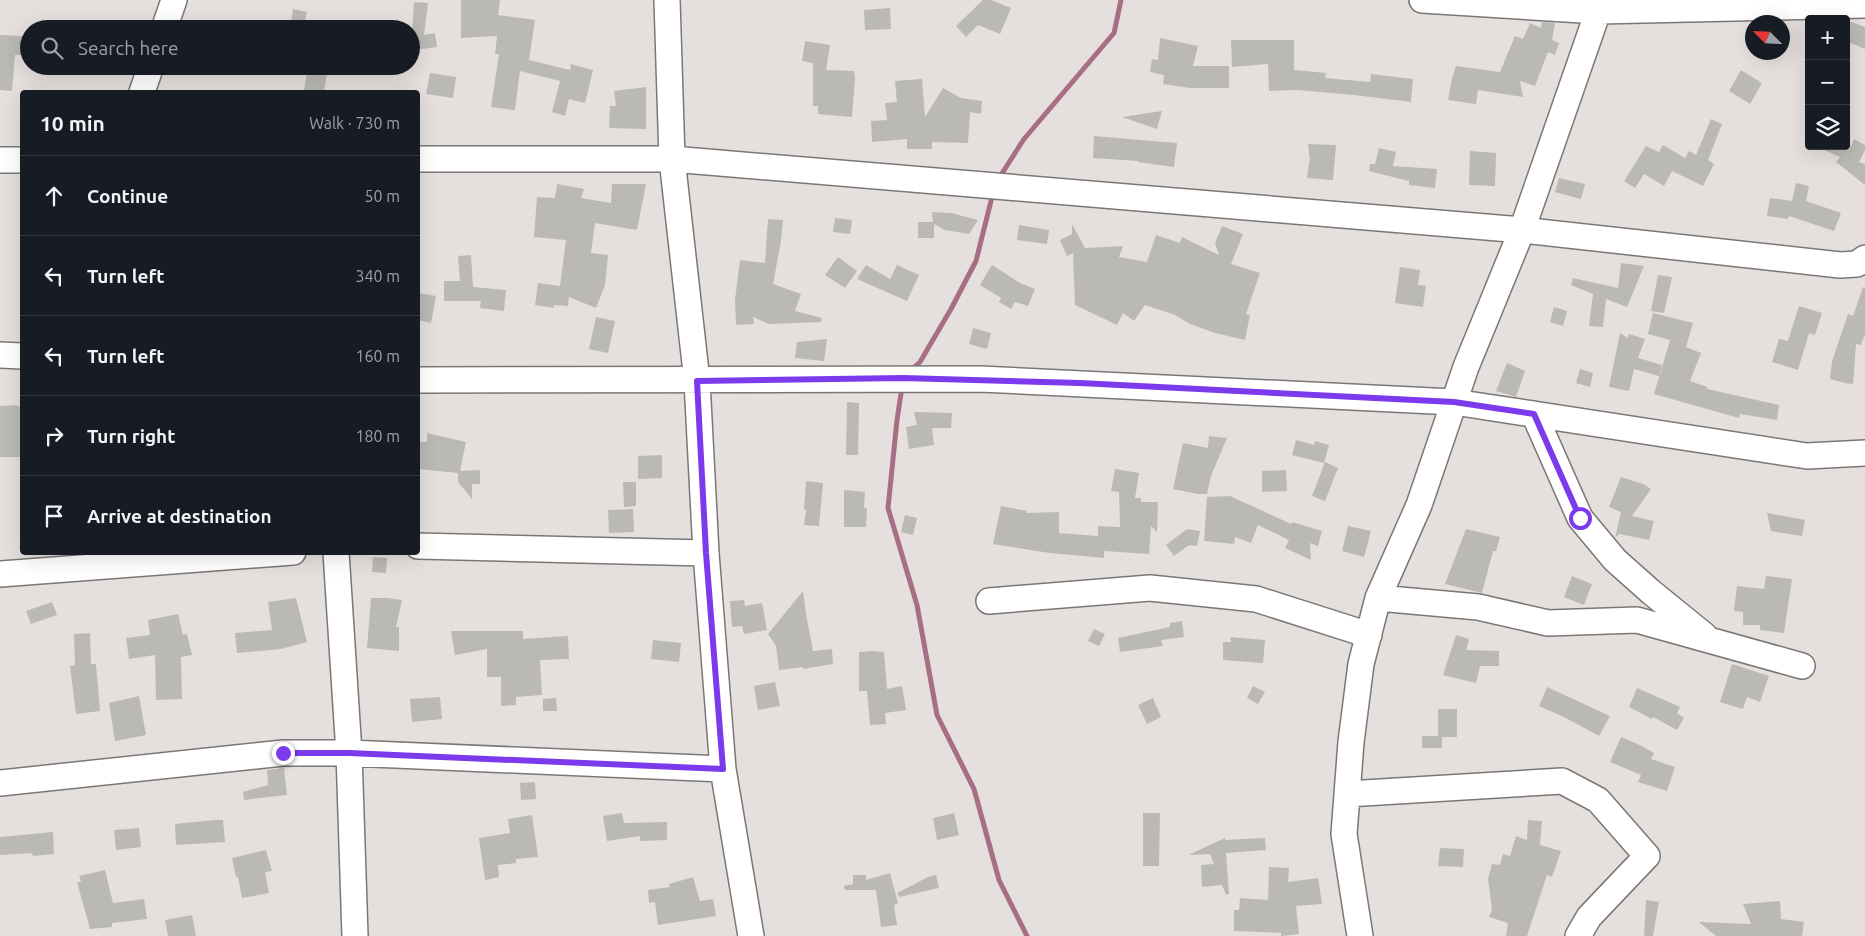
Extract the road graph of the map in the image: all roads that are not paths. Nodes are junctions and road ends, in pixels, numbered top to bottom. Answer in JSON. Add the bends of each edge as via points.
{"nodes":[{"id":1,"x":174,"y":0,"type":"edge"},
{"id":2,"x":668,"y":0,"type":"edge"},
{"id":3,"x":1422,"y":0,"type":"edge"},
{"id":4,"x":1865,"y":4,"type":"edge"},
{"id":5,"x":1600,"y":6,"type":"edge"},
{"id":6,"x":167,"y":20,"type":"edge"},
{"id":7,"x":148,"y":75,"type":"edge"},
{"id":8,"x":143,"y":90,"type":"edge"},
{"id":9,"x":420,"y":159,"type":"edge"},
{"id":10,"x":672,"y":159,"type":"junction"},
{"id":11,"x":0,"y":160,"type":"edge"},
{"id":12,"x":20,"y":160,"type":"edge"},
{"id":13,"x":1522,"y":230,"type":"junction"},
{"id":14,"x":1865,"y":258,"type":"edge"},
{"id":15,"x":0,"y":355,"type":"edge"},
{"id":16,"x":20,"y":356,"type":"edge"},
{"id":17,"x":420,"y":380,"type":"edge"},
{"id":18,"x":697,"y":381,"type":"junction"},
{"id":19,"x":1454,"y":402,"type":"junction"},
{"id":20,"x":1534,"y":414,"type":"junction"},
{"id":21,"x":1865,"y":453,"type":"edge"},
{"id":22,"x":420,"y":546,"type":"edge"},
{"id":23,"x":706,"y":553,"type":"junction"},
{"id":24,"x":253,"y":555,"type":"edge"},
{"id":25,"x":336,"y":555,"type":"edge"},
{"id":26,"x":0,"y":574,"type":"edge"},
{"id":27,"x":1378,"y":598,"type":"junction"},
{"id":28,"x":990,"y":601,"type":"dead end"},
{"id":29,"x":1369,"y":635,"type":"junction"},
{"id":30,"x":1711,"y":640,"type":"junction"},
{"id":31,"x":1802,"y":666,"type":"dead end"},
{"id":32,"x":349,"y":753,"type":"junction"},
{"id":33,"x":723,"y":769,"type":"junction"},
{"id":34,"x":0,"y":783,"type":"edge"},
{"id":35,"x":1347,"y":794,"type":"junction"},
{"id":36,"x":355,"y":936,"type":"edge"},
{"id":37,"x":751,"y":936,"type":"edge"},
{"id":38,"x":1360,"y":936,"type":"edge"},
{"id":39,"x":1578,"y":936,"type":"edge"}],
"edges":[{"from":1,"to":6,"type":"street"},
{"from":2,"to":10,"type":"street"},
{"from":3,"to":5,"type":"street"},
{"from":4,"to":5,"type":"street"},
{"from":5,"to":13,"type":"street"},
{"from":7,"to":8,"type":"street"},
{"from":9,"to":10,"type":"street"},
{"from":10,"to":13,"type":"street"},
{"from":10,"to":18,"type":"street"},
{"from":11,"to":12,"type":"street"},
{"from":13,"to":14,"type":"street","via":[[1840,265],[1857,264]]},
{"from":13,"to":19,"type":"street"},
{"from":15,"to":16,"type":"street"},
{"from":17,"to":18,"type":"street"},
{"from":18,"to":19,"type":"street","via":[[989,380]]},
{"from":18,"to":23,"type":"street"},
{"from":19,"to":20,"type":"street"},
{"from":19,"to":27,"type":"street","via":[[1419,505]]},
{"from":20,"to":21,"type":"street","via":[[1807,456]]},
{"from":20,"to":30,"type":"street","via":[[1580,518],[1616,560]]},
{"from":22,"to":23,"type":"street"},
{"from":23,"to":33,"type":"street"},
{"from":24,"to":26,"type":"street"},
{"from":25,"to":32,"type":"street"},
{"from":27,"to":29,"type":"street"},
{"from":27,"to":30,"type":"street","via":[[1478,607],[1548,623],[1637,620]]},
{"from":28,"to":29,"type":"street","via":[[1150,588],[1256,599]]},
{"from":29,"to":35,"type":"street","via":[[1351,742]]},
{"from":30,"to":31,"type":"street"},
{"from":32,"to":33,"type":"street"},
{"from":32,"to":34,"type":"street","via":[[283,753]]},
{"from":32,"to":36,"type":"street"},
{"from":33,"to":37,"type":"street"},
{"from":35,"to":38,"type":"street","via":[[1344,834]]},
{"from":35,"to":39,"type":"street","via":[[1562,781],[1598,800],[1647,856],[1589,917]]}]}
